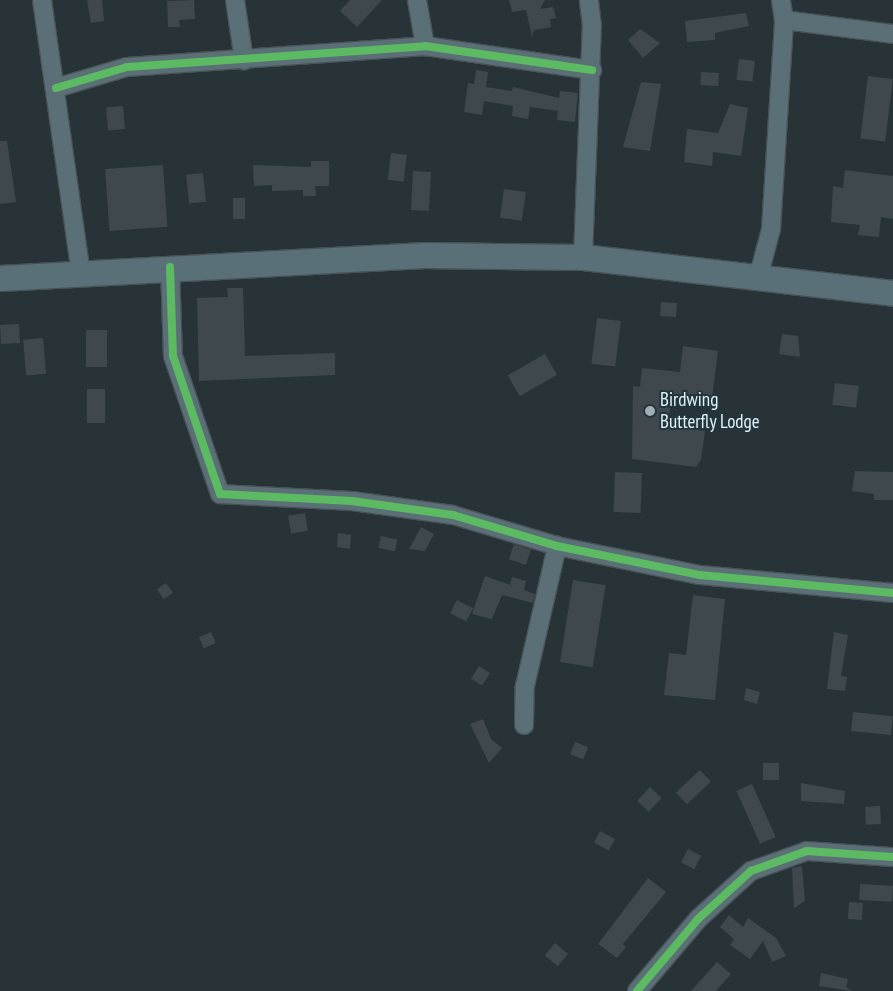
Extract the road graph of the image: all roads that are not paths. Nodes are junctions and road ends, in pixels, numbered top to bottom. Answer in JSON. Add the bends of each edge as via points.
{"nodes":[{"id":1,"x":42,"y":0,"type":"edge"},
{"id":2,"x":235,"y":0,"type":"edge"},
{"id":3,"x":417,"y":0,"type":"edge"},
{"id":4,"x":589,"y":0,"type":"edge"},
{"id":5,"x":781,"y":0,"type":"edge"},
{"id":6,"x":784,"y":20,"type":"junction"},
{"id":7,"x":893,"y":34,"type":"edge"},
{"id":8,"x":425,"y":46,"type":"junction"},
{"id":9,"x":244,"y":60,"type":"junction"},
{"id":10,"x":592,"y":70,"type":"junction"},
{"id":11,"x":56,"y":88,"type":"junction"},
{"id":12,"x":583,"y":257,"type":"junction"},
{"id":13,"x":170,"y":267,"type":"junction"},
{"id":14,"x":81,"y":273,"type":"junction"},
{"id":15,"x":0,"y":278,"type":"edge"},
{"id":16,"x":758,"y":278,"type":"junction"},
{"id":17,"x":893,"y":293,"type":"edge"},
{"id":18,"x":557,"y":546,"type":"junction"},
{"id":19,"x":893,"y":593,"type":"edge"},
{"id":20,"x":524,"y":725,"type":"dead end"},
{"id":21,"x":893,"y":857,"type":"edge"},
{"id":22,"x":637,"y":991,"type":"edge"}],
"edges":[{"from":1,"to":11,"type":"street"},
{"from":2,"to":9,"type":"street"},
{"from":3,"to":8,"type":"street"},
{"from":4,"to":10,"type":"street"},
{"from":5,"to":6,"type":"street"},
{"from":6,"to":7,"type":"street"},
{"from":6,"to":16,"type":"street","via":[[771,229]]},
{"from":8,"to":9,"type":"street"},
{"from":8,"to":10,"type":"street"},
{"from":9,"to":11,"type":"street","via":[[127,67]]},
{"from":10,"to":12,"type":"street"},
{"from":11,"to":14,"type":"street"},
{"from":12,"to":13,"type":"main road","via":[[424,255]]},
{"from":12,"to":16,"type":"main road"},
{"from":13,"to":14,"type":"main road"},
{"from":13,"to":18,"type":"street","via":[[173,356],[220,494],[352,501],[453,515]]},
{"from":14,"to":15,"type":"main road"},
{"from":16,"to":17,"type":"main road"},
{"from":18,"to":19,"type":"street","via":[[700,575]]},
{"from":18,"to":20,"type":"street","via":[[525,686]]},
{"from":21,"to":22,"type":"street","via":[[807,851],[752,871],[698,919]]}]}
